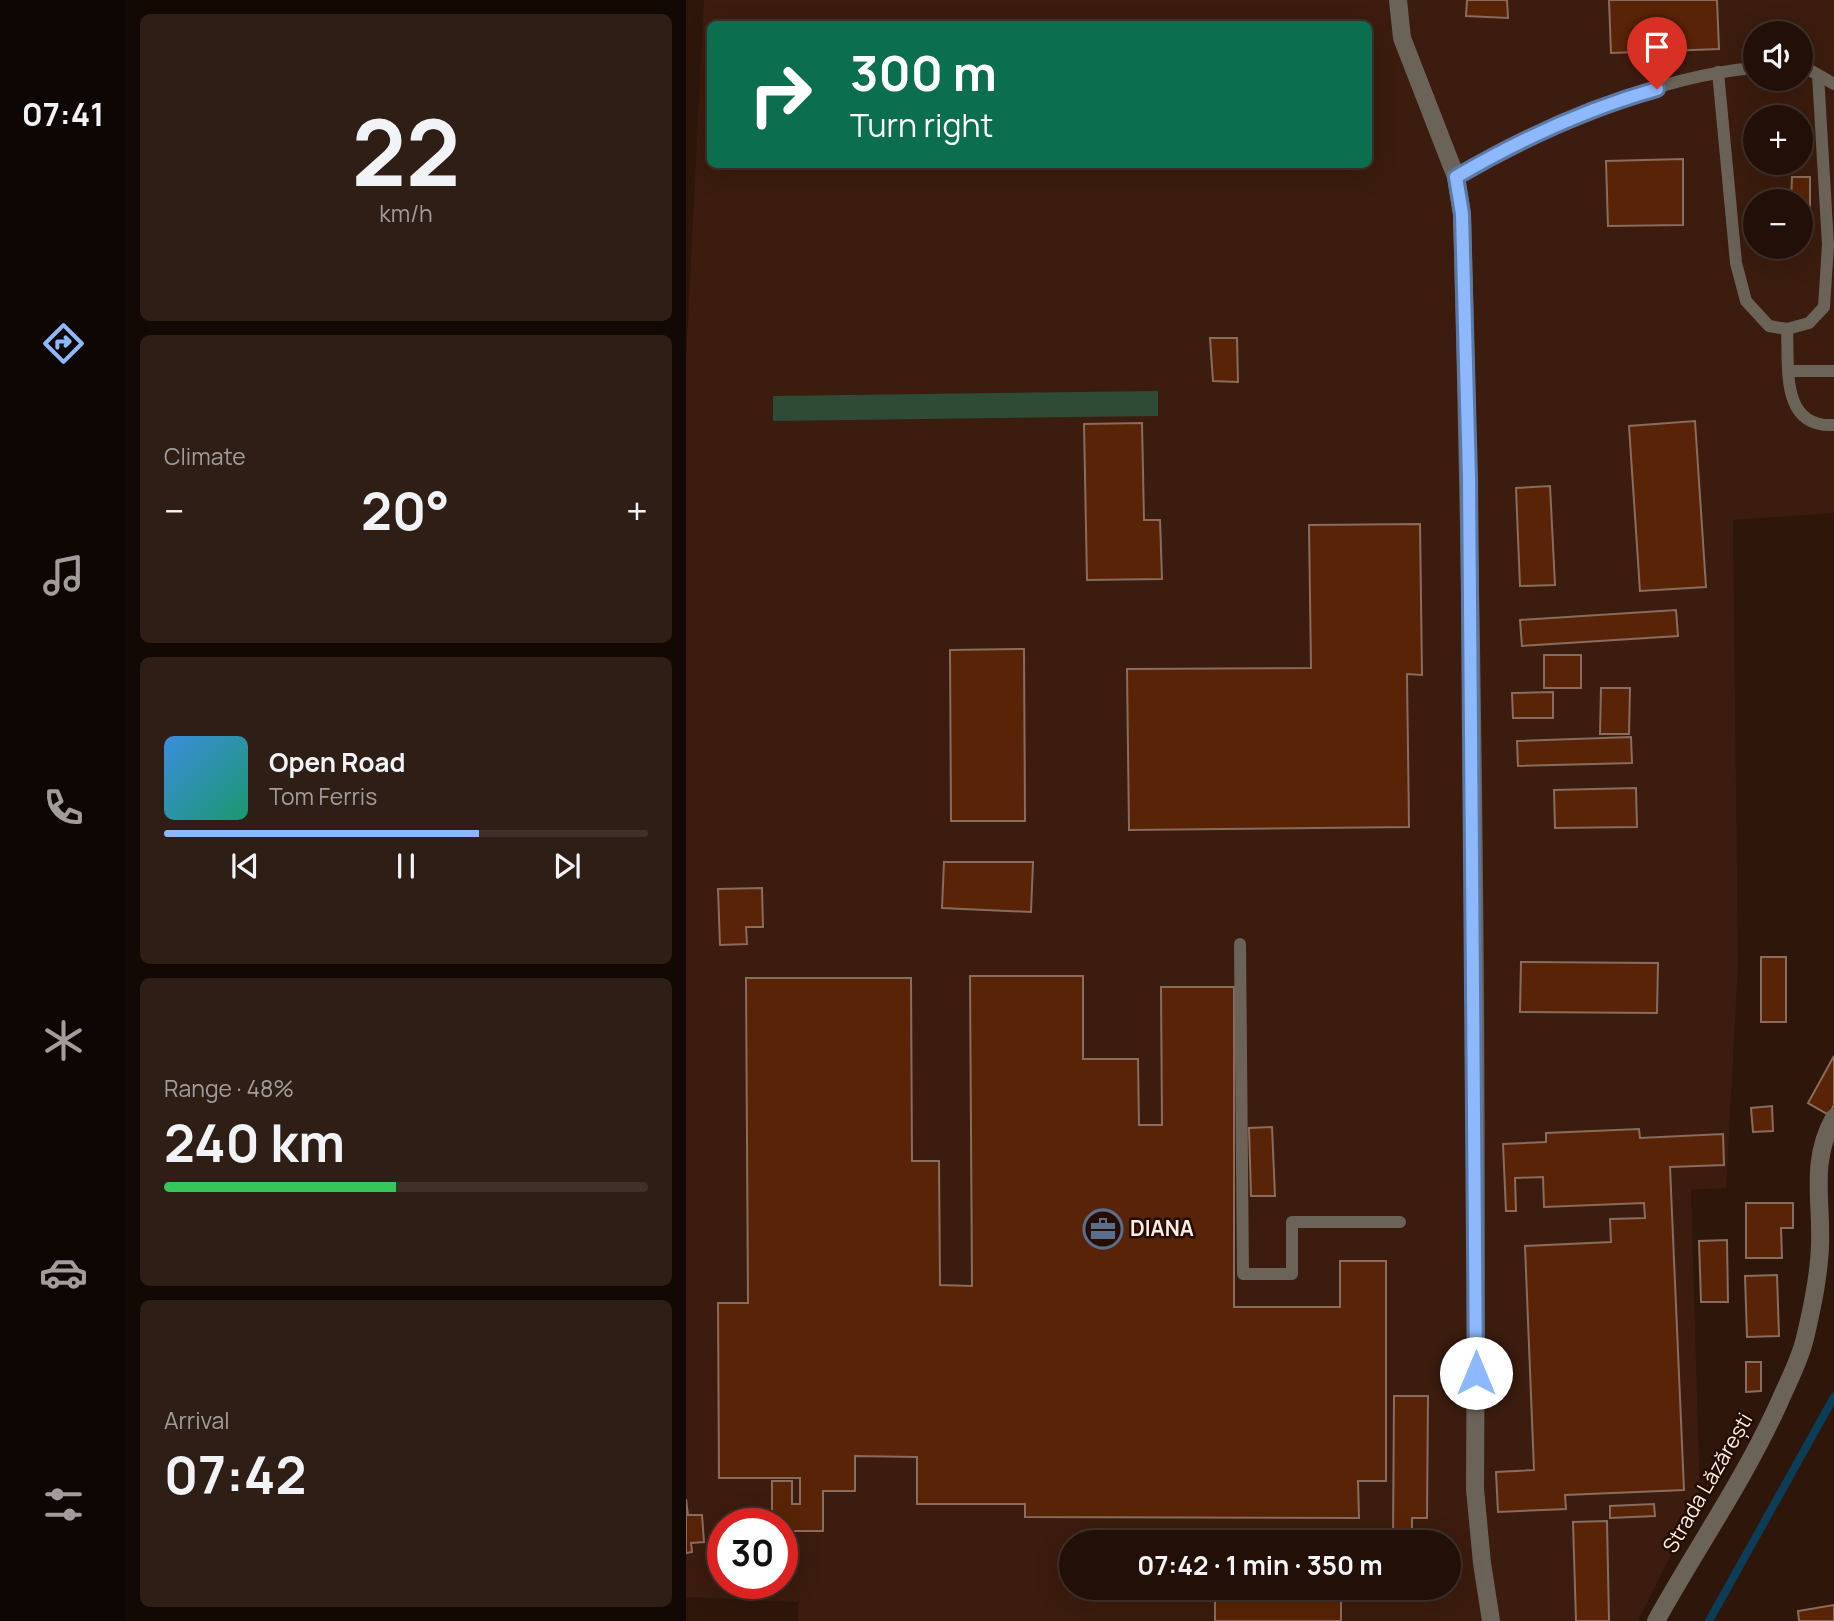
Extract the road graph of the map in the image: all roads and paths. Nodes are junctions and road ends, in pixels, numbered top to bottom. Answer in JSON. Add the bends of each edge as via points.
{"nodes":[{"id":1,"x":1398,"y":0,"type":"edge"},
{"id":2,"x":1743,"y":69,"type":"edge"},
{"id":3,"x":1718,"y":72,"type":"junction"},
{"id":4,"x":1813,"y":72,"type":"edge"},
{"id":5,"x":1818,"y":75,"type":"junction"},
{"id":6,"x":1834,"y":83,"type":"edge"},
{"id":7,"x":1456,"y":177,"type":"junction"},
{"id":8,"x":1787,"y":329,"type":"junction"},
{"id":9,"x":1789,"y":371,"type":"junction"},
{"id":10,"x":1834,"y":371,"type":"edge"},
{"id":11,"x":1834,"y":425,"type":"edge"},
{"id":12,"x":1240,"y":944,"type":"dead end"},
{"id":13,"x":1834,"y":1118,"type":"edge"},
{"id":14,"x":1400,"y":1222,"type":"dead end"},
{"id":15,"x":1491,"y":1621,"type":"edge"},
{"id":16,"x":1656,"y":1621,"type":"edge"}],
"edges":[{"from":1,"to":7,"type":"street","via":[[1402,38]]},
{"from":2,"to":3,"type":"lane"},
{"from":3,"to":7,"type":"lane","via":[[1573,118]]},
{"from":3,"to":8,"type":"lane","via":[[1736,263],[1746,301],[1769,326]]},
{"from":4,"to":5,"type":"lane"},
{"from":5,"to":6,"type":"lane"},
{"from":5,"to":8,"type":"lane","via":[[1828,246],[1824,307],[1809,323]]},
{"from":7,"to":15,"type":"street","via":[[1462,214],[1469,477],[1475,1489]]},
{"from":8,"to":9,"type":"lane"},
{"from":9,"to":10,"type":"lane"},
{"from":9,"to":11,"type":"lane","via":[[1793,404],[1803,419]]},
{"from":12,"to":14,"type":"lane","via":[[1242,1274],[1292,1274],[1292,1222]]},
{"from":13,"to":16,"type":"street","name":"Strada Lăzărești","via":[[1820,1155],[1820,1258],[1804,1341],[1759,1447]]}]}
